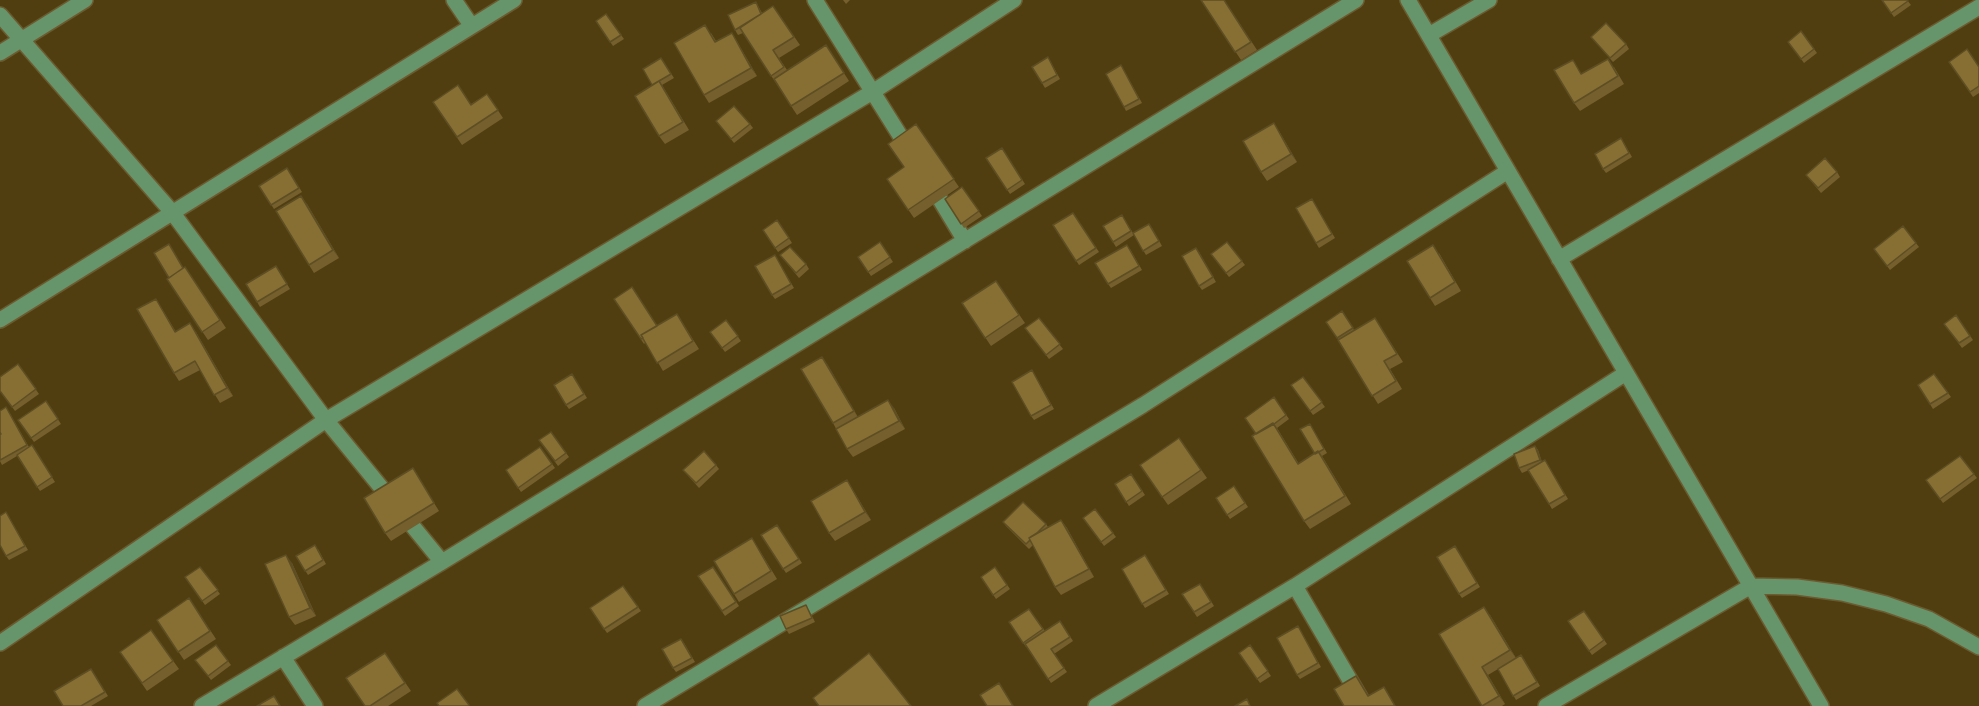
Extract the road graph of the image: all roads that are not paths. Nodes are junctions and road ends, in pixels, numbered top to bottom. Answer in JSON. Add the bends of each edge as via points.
{"nodes":[{"id":1,"x":85,"y":0,"type":"edge"},
{"id":2,"x":454,"y":0,"type":"edge"},
{"id":3,"x":514,"y":0,"type":"edge"},
{"id":4,"x":815,"y":0,"type":"edge"},
{"id":5,"x":1014,"y":0,"type":"edge"},
{"id":6,"x":1356,"y":0,"type":"edge"},
{"id":7,"x":1408,"y":0,"type":"edge"},
{"id":8,"x":1489,"y":0,"type":"edge"},
{"id":9,"x":1979,"y":7,"type":"edge"},
{"id":10,"x":0,"y":15,"type":"edge"},
{"id":11,"x":471,"y":25,"type":"junction"},
{"id":12,"x":1429,"y":35,"type":"junction"},
{"id":13,"x":21,"y":40,"type":"junction"},
{"id":14,"x":0,"y":53,"type":"edge"},
{"id":15,"x":874,"y":91,"type":"junction"},
{"id":16,"x":1508,"y":171,"type":"junction"},
{"id":17,"x":172,"y":212,"type":"junction"},
{"id":18,"x":965,"y":241,"type":"junction"},
{"id":19,"x":1559,"y":259,"type":"junction"},
{"id":20,"x":0,"y":320,"type":"edge"},
{"id":21,"x":1626,"y":373,"type":"junction"},
{"id":22,"x":326,"y":420,"type":"junction"},
{"id":23,"x":442,"y":562,"type":"junction"},
{"id":24,"x":1295,"y":586,"type":"junction"},
{"id":25,"x":1751,"y":586,"type":"junction"},
{"id":26,"x":0,"y":643,"type":"edge"},
{"id":27,"x":1979,"y":646,"type":"edge"},
{"id":28,"x":283,"y":657,"type":"junction"},
{"id":29,"x":202,"y":706,"type":"edge"},
{"id":30,"x":315,"y":706,"type":"edge"},
{"id":31,"x":645,"y":706,"type":"edge"},
{"id":32,"x":1096,"y":706,"type":"edge"},
{"id":33,"x":1365,"y":706,"type":"edge"},
{"id":34,"x":1546,"y":706,"type":"edge"},
{"id":35,"x":1821,"y":706,"type":"edge"}],
"edges":[{"from":1,"to":13,"type":"street"},
{"from":2,"to":11,"type":"street"},
{"from":3,"to":11,"type":"street"},
{"from":4,"to":15,"type":"street"},
{"from":5,"to":15,"type":"street"},
{"from":6,"to":18,"type":"street"},
{"from":7,"to":12,"type":"street"},
{"from":8,"to":12,"type":"street"},
{"from":9,"to":19,"type":"street"},
{"from":10,"to":13,"type":"street"},
{"from":11,"to":17,"type":"street"},
{"from":12,"to":16,"type":"street"},
{"from":13,"to":14,"type":"street"},
{"from":13,"to":17,"type":"street"},
{"from":15,"to":18,"type":"street"},
{"from":15,"to":22,"type":"street"},
{"from":16,"to":19,"type":"street"},
{"from":16,"to":31,"type":"street","via":[[1143,405]]},
{"from":17,"to":20,"type":"street"},
{"from":17,"to":22,"type":"street"},
{"from":18,"to":23,"type":"street"},
{"from":19,"to":21,"type":"street"},
{"from":21,"to":24,"type":"street"},
{"from":21,"to":25,"type":"street"},
{"from":22,"to":23,"type":"street"},
{"from":22,"to":26,"type":"street"},
{"from":23,"to":28,"type":"street"},
{"from":24,"to":32,"type":"street"},
{"from":24,"to":33,"type":"street"},
{"from":25,"to":27,"type":"street","via":[[1842,593],[1886,604],[1929,620]]},
{"from":25,"to":34,"type":"street"},
{"from":25,"to":35,"type":"street"},
{"from":28,"to":29,"type":"street"},
{"from":28,"to":30,"type":"street"}]}
